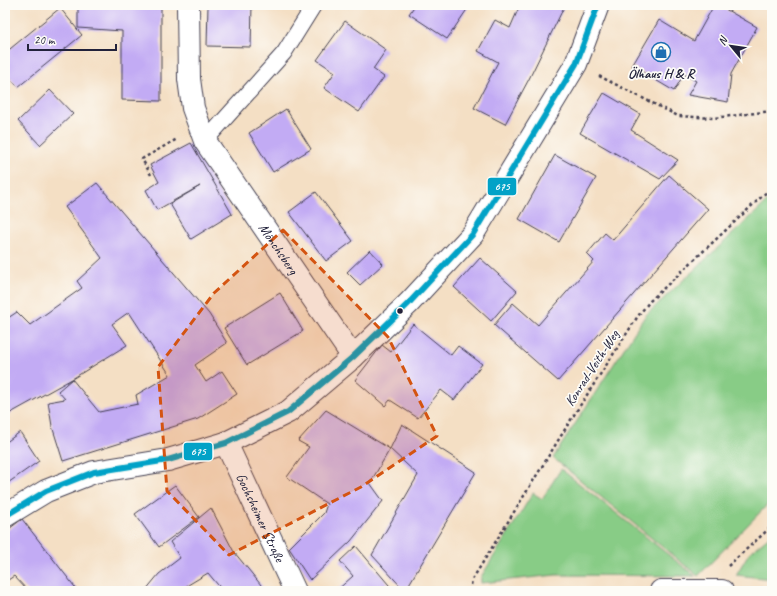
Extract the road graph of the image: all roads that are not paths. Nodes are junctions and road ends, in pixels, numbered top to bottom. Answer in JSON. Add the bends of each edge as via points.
{"nodes":[{"id":1,"x":188,"y":5,"type":"edge"},
{"id":2,"x":314,"y":5,"type":"edge"},
{"id":3,"x":598,"y":5,"type":"edge"},
{"id":4,"x":202,"y":134,"type":"junction"},
{"id":5,"x":353,"y":357,"type":"junction"},
{"id":6,"x":226,"y":443,"type":"junction"},
{"id":7,"x":5,"y":516,"type":"edge"},
{"id":8,"x":295,"y":591,"type":"edge"},
{"id":9,"x":661,"y":591,"type":"edge"},
{"id":10,"x":719,"y":591,"type":"edge"}],
"edges":[{"from":1,"to":4,"type":"main road","name":"Mönchsberg","via":[[189,79],[193,108]]},
{"from":2,"to":4,"type":"lane","via":[[284,53]]},
{"from":3,"to":5,"type":"main road","via":[[576,64],[473,234],[409,303]]},
{"from":4,"to":5,"type":"main road","name":"Mönchsberg"},
{"from":5,"to":6,"type":"main road","via":[[288,412]]},
{"from":6,"to":7,"type":"main road","via":[[168,460],[94,472],[46,491]]},
{"from":6,"to":8,"type":"main road","name":"Gochsheimer Straße"},
{"from":9,"to":10,"type":"main road"}]}
